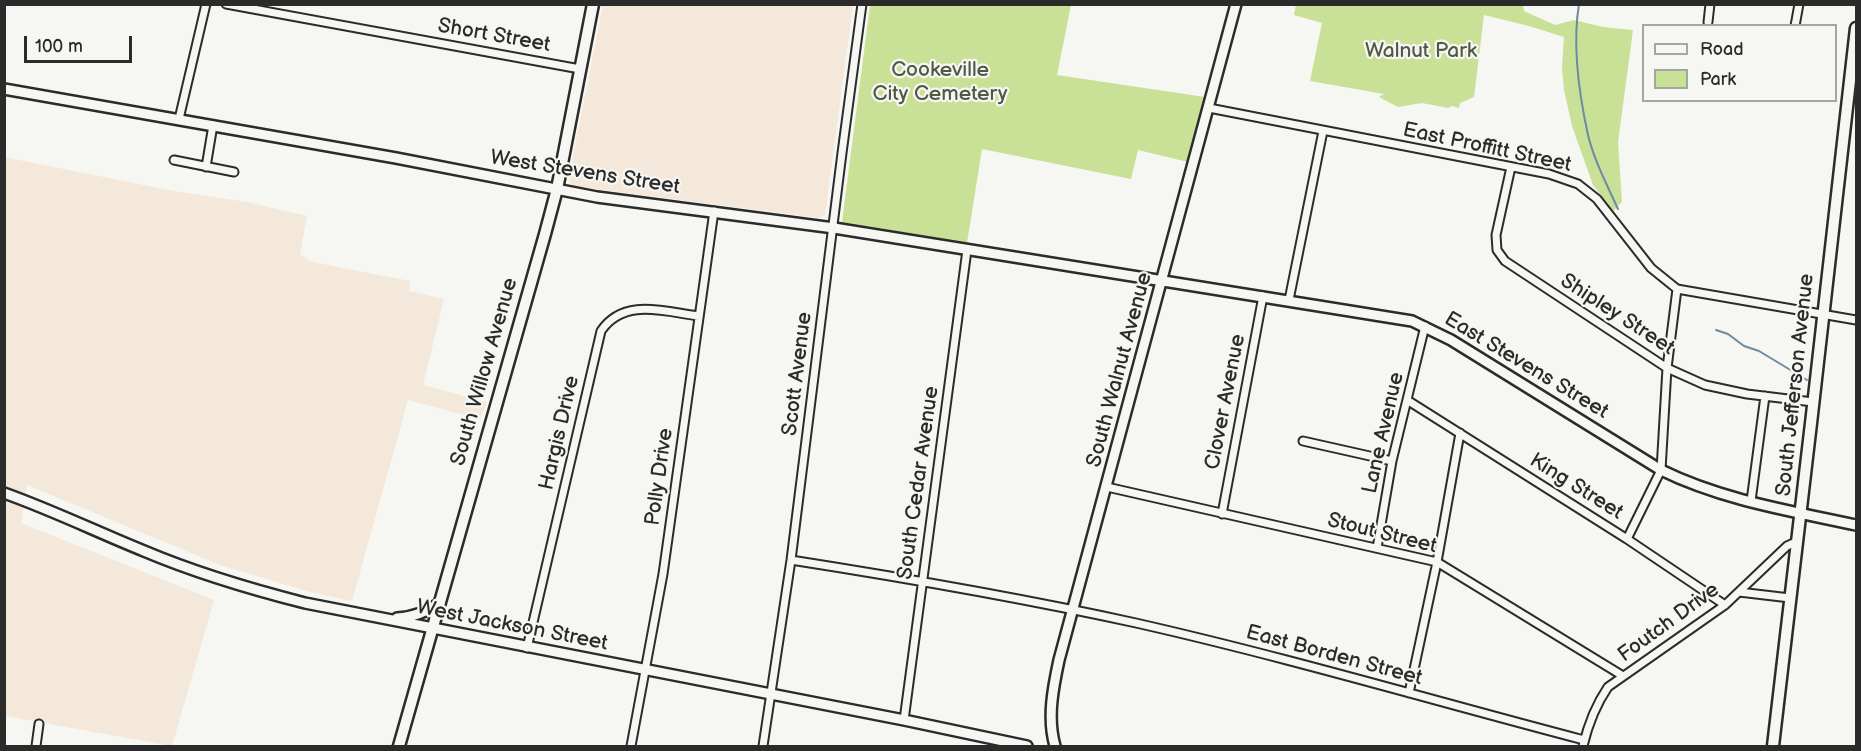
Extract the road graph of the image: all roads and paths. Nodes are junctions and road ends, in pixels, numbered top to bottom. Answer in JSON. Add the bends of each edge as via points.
{"nodes":[{"id":1,"x":206,"y":4,"type":"edge"},
{"id":2,"x":226,"y":4,"type":"edge"},
{"id":3,"x":593,"y":4,"type":"edge"},
{"id":4,"x":862,"y":4,"type":"edge"},
{"id":5,"x":1236,"y":4,"type":"edge"},
{"id":6,"x":1710,"y":4,"type":"edge"},
{"id":7,"x":1799,"y":4,"type":"edge"},
{"id":8,"x":1708,"y":22,"type":"dead end"},
{"id":9,"x":1795,"y":24,"type":"edge"},
{"id":10,"x":1857,"y":28,"type":"edge"},
{"id":11,"x":580,"y":69,"type":"junction"},
{"id":12,"x":4,"y":88,"type":"edge"},
{"id":13,"x":1209,"y":108,"type":"junction"},
{"id":14,"x":180,"y":119,"type":"junction"},
{"id":15,"x":213,"y":125,"type":"junction"},
{"id":16,"x":1323,"y":131,"type":"junction"},
{"id":17,"x":174,"y":160,"type":"dead end"},
{"id":18,"x":1511,"y":166,"type":"junction"},
{"id":19,"x":206,"y":167,"type":"junction"},
{"id":20,"x":234,"y":172,"type":"dead end"},
{"id":21,"x":556,"y":189,"type":"junction"},
{"id":22,"x":714,"y":211,"type":"junction"},
{"id":23,"x":834,"y":228,"type":"junction"},
{"id":24,"x":967,"y":250,"type":"junction"},
{"id":25,"x":1162,"y":281,"type":"junction"},
{"id":26,"x":1677,"y":289,"type":"junction"},
{"id":27,"x":1263,"y":296,"type":"junction"},
{"id":28,"x":1289,"y":300,"type":"junction"},
{"id":29,"x":1823,"y":314,"type":"junction"},
{"id":30,"x":699,"y":316,"type":"junction"},
{"id":31,"x":1857,"y":320,"type":"edge"},
{"id":32,"x":1425,"y":326,"type":"junction"},
{"id":33,"x":1667,"y":368,"type":"junction"},
{"id":34,"x":1765,"y":396,"type":"junction"},
{"id":35,"x":1407,"y":400,"type":"junction"},
{"id":36,"x":1813,"y":402,"type":"junction"},
{"id":37,"x":1460,"y":433,"type":"junction"},
{"id":38,"x":1303,"y":441,"type":"dead end"},
{"id":39,"x":1392,"y":462,"type":"junction"},
{"id":40,"x":1661,"y":470,"type":"junction"},
{"id":41,"x":1107,"y":487,"type":"junction"},
{"id":42,"x":4,"y":493,"type":"edge"},
{"id":43,"x":1751,"y":501,"type":"junction"},
{"id":44,"x":1802,"y":513,"type":"junction"},
{"id":45,"x":1222,"y":514,"type":"junction"},
{"id":46,"x":1857,"y":525,"type":"edge"},
{"id":47,"x":1627,"y":539,"type":"junction"},
{"id":48,"x":1798,"y":541,"type":"junction"},
{"id":49,"x":1377,"y":548,"type":"junction"},
{"id":50,"x":791,"y":560,"type":"junction"},
{"id":51,"x":1437,"y":562,"type":"junction"},
{"id":52,"x":923,"y":581,"type":"junction"},
{"id":53,"x":1739,"y":592,"type":"junction"},
{"id":54,"x":1790,"y":598,"type":"junction"},
{"id":55,"x":440,"y":603,"type":"junction"},
{"id":56,"x":1725,"y":605,"type":"junction"},
{"id":57,"x":1073,"y":610,"type":"junction"},
{"id":58,"x":386,"y":619,"type":"junction"},
{"id":59,"x":433,"y":628,"type":"junction"},
{"id":60,"x":527,"y":648,"type":"junction"},
{"id":61,"x":645,"y":670,"type":"junction"},
{"id":62,"x":1623,"y":676,"type":"junction"},
{"id":63,"x":1409,"y":693,"type":"junction"},
{"id":64,"x":770,"y":695,"type":"junction"},
{"id":65,"x":904,"y":720,"type":"junction"},
{"id":66,"x":39,"y":724,"type":"dead end"},
{"id":67,"x":1583,"y":743,"type":"edge"},
{"id":68,"x":36,"y":747,"type":"edge"},
{"id":69,"x":399,"y":747,"type":"edge"},
{"id":70,"x":631,"y":747,"type":"edge"},
{"id":71,"x":763,"y":747,"type":"edge"},
{"id":72,"x":1027,"y":747,"type":"edge"},
{"id":73,"x":1055,"y":747,"type":"edge"},
{"id":74,"x":1773,"y":747,"type":"edge"}],
"edges":[{"from":1,"to":14,"type":"street"},
{"from":2,"to":11,"type":"street","name":"Short Street"},
{"from":3,"to":11,"type":"main road","name":"South Willow Avenue"},
{"from":4,"to":23,"type":"street","name":"Scott Avenue"},
{"from":5,"to":13,"type":"street","name":"South Walnut Avenue"},
{"from":6,"to":8,"type":"street"},
{"from":7,"to":9,"type":"street"},
{"from":10,"to":29,"type":"main road","name":"South Jefferson Avenue"},
{"from":11,"to":21,"type":"main road","name":"South Willow Avenue"},
{"from":12,"to":14,"type":"street","name":"West Stevens Street"},
{"from":13,"to":16,"type":"street","name":"East Proffitt Street"},
{"from":13,"to":25,"type":"street","name":"South Walnut Avenue"},
{"from":14,"to":15,"type":"street","name":"West Stevens Street"},
{"from":15,"to":19,"type":"street"},
{"from":15,"to":21,"type":"street","name":"West Stevens Street"},
{"from":16,"to":18,"type":"street","name":"East Proffitt Street"},
{"from":16,"to":28,"type":"street"},
{"from":17,"to":19,"type":"street"},
{"from":18,"to":26,"type":"street","name":"East Proffitt Street","via":[[1578,184],[1597,199],[1651,268]]},
{"from":18,"to":33,"type":"street","name":"Shipley Street","via":[[1496,235],[1497,250],[1506,261]]},
{"from":19,"to":20,"type":"street"},
{"from":21,"to":22,"type":"street","name":"West Stevens Street"},
{"from":21,"to":55,"type":"main road","name":"South Willow Avenue"},
{"from":22,"to":23,"type":"street","name":"West Stevens Street"},
{"from":22,"to":30,"type":"street","name":"Polly Drive"},
{"from":23,"to":24,"type":"street","name":"West Stevens Street"},
{"from":23,"to":50,"type":"street","name":"Scott Avenue"},
{"from":24,"to":25,"type":"street","name":"West Stevens Street"},
{"from":24,"to":52,"type":"street","name":"South Cedar Avenue"},
{"from":25,"to":27,"type":"street","name":"East Stevens Street"},
{"from":25,"to":41,"type":"street","name":"South Walnut Avenue"},
{"from":26,"to":29,"type":"street","name":"East Proffitt Street"},
{"from":26,"to":33,"type":"street"},
{"from":27,"to":28,"type":"street","name":"East Stevens Street"},
{"from":27,"to":45,"type":"street","name":"Clover Avenue"},
{"from":28,"to":32,"type":"street","name":"East Stevens Street"},
{"from":29,"to":31,"type":"street","name":"East Proffitt Street"},
{"from":29,"to":36,"type":"main road","name":"South Jefferson Avenue"},
{"from":30,"to":60,"type":"street","name":"Hargis Drive","via":[[630,310],[608,321],[601,331]]},
{"from":30,"to":61,"type":"street","name":"Polly Drive","via":[[663,574]]},
{"from":32,"to":35,"type":"street","name":"Lane Avenue"},
{"from":32,"to":40,"type":"street","name":"East Stevens Street"},
{"from":33,"to":34,"type":"street","name":"Shipley Street","via":[[1705,385]]},
{"from":33,"to":40,"type":"street"},
{"from":34,"to":36,"type":"street","name":"Shipley Street"},
{"from":34,"to":43,"type":"street"},
{"from":35,"to":37,"type":"street","name":"King Street"},
{"from":35,"to":39,"type":"street","name":"Lane Avenue"},
{"from":36,"to":44,"type":"main road","name":"South Jefferson Avenue"},
{"from":37,"to":47,"type":"street","name":"King Street"},
{"from":37,"to":51,"type":"street"},
{"from":38,"to":39,"type":"street"},
{"from":39,"to":49,"type":"street","name":"Lane Avenue"},
{"from":40,"to":43,"type":"street","name":"East Stevens Street","via":[[1706,489]]},
{"from":40,"to":47,"type":"street"},
{"from":41,"to":45,"type":"street","name":"Stout Street"},
{"from":41,"to":57,"type":"street","name":"South Walnut Avenue"},
{"from":42,"to":58,"type":"street","name":"West Jackson Street","via":[[142,551],[248,589]]},
{"from":43,"to":44,"type":"street","name":"East Stevens Street"},
{"from":44,"to":46,"type":"street","name":"East Stevens Street"},
{"from":44,"to":48,"type":"main road","name":"South Jefferson Avenue"},
{"from":45,"to":49,"type":"street","name":"Stout Street"},
{"from":47,"to":56,"type":"street","name":"King Street"},
{"from":48,"to":53,"type":"street","name":"Foutch Drive","via":[[1787,546]]},
{"from":48,"to":54,"type":"main road","name":"South Jefferson Avenue"},
{"from":49,"to":51,"type":"street","name":"Stout Street"},
{"from":50,"to":52,"type":"street","name":"East Borden Street"},
{"from":50,"to":64,"type":"street","name":"Scott Avenue"},
{"from":51,"to":62,"type":"street","name":"Stout Street"},
{"from":51,"to":63,"type":"street"},
{"from":52,"to":57,"type":"street","name":"East Borden Street"},
{"from":52,"to":65,"type":"street","name":"South Cedar Avenue"},
{"from":53,"to":54,"type":"street"},
{"from":53,"to":56,"type":"street","name":"Foutch Drive"},
{"from":54,"to":74,"type":"main road","name":"South Jefferson Avenue"},
{"from":55,"to":58,"type":"street","via":[[412,617]]},
{"from":55,"to":59,"type":"main road","name":"South Willow Avenue"},
{"from":56,"to":62,"type":"street","name":"Foutch Drive"},
{"from":57,"to":63,"type":"street","name":"East Borden Street","via":[[1268,655]]},
{"from":57,"to":73,"type":"street","name":"South Walnut Avenue","via":[[1053,686]]},
{"from":58,"to":59,"type":"street","name":"West Jackson Street"},
{"from":59,"to":60,"type":"street","name":"West Jackson Street"},
{"from":59,"to":69,"type":"main road","name":"South Willow Avenue"},
{"from":60,"to":61,"type":"street","name":"West Jackson Street"},
{"from":61,"to":64,"type":"street","name":"West Jackson Street"},
{"from":61,"to":70,"type":"street","name":"Polly Drive"},
{"from":62,"to":67,"type":"street","name":"Foutch Drive","via":[[1598,701]]},
{"from":63,"to":67,"type":"street","name":"East Borden Street"},
{"from":64,"to":65,"type":"street","name":"West Jackson Street"},
{"from":64,"to":71,"type":"street","name":"Scott Avenue"},
{"from":65,"to":72,"type":"street","name":"West Jackson Street"},
{"from":66,"to":68,"type":"street"}]}
